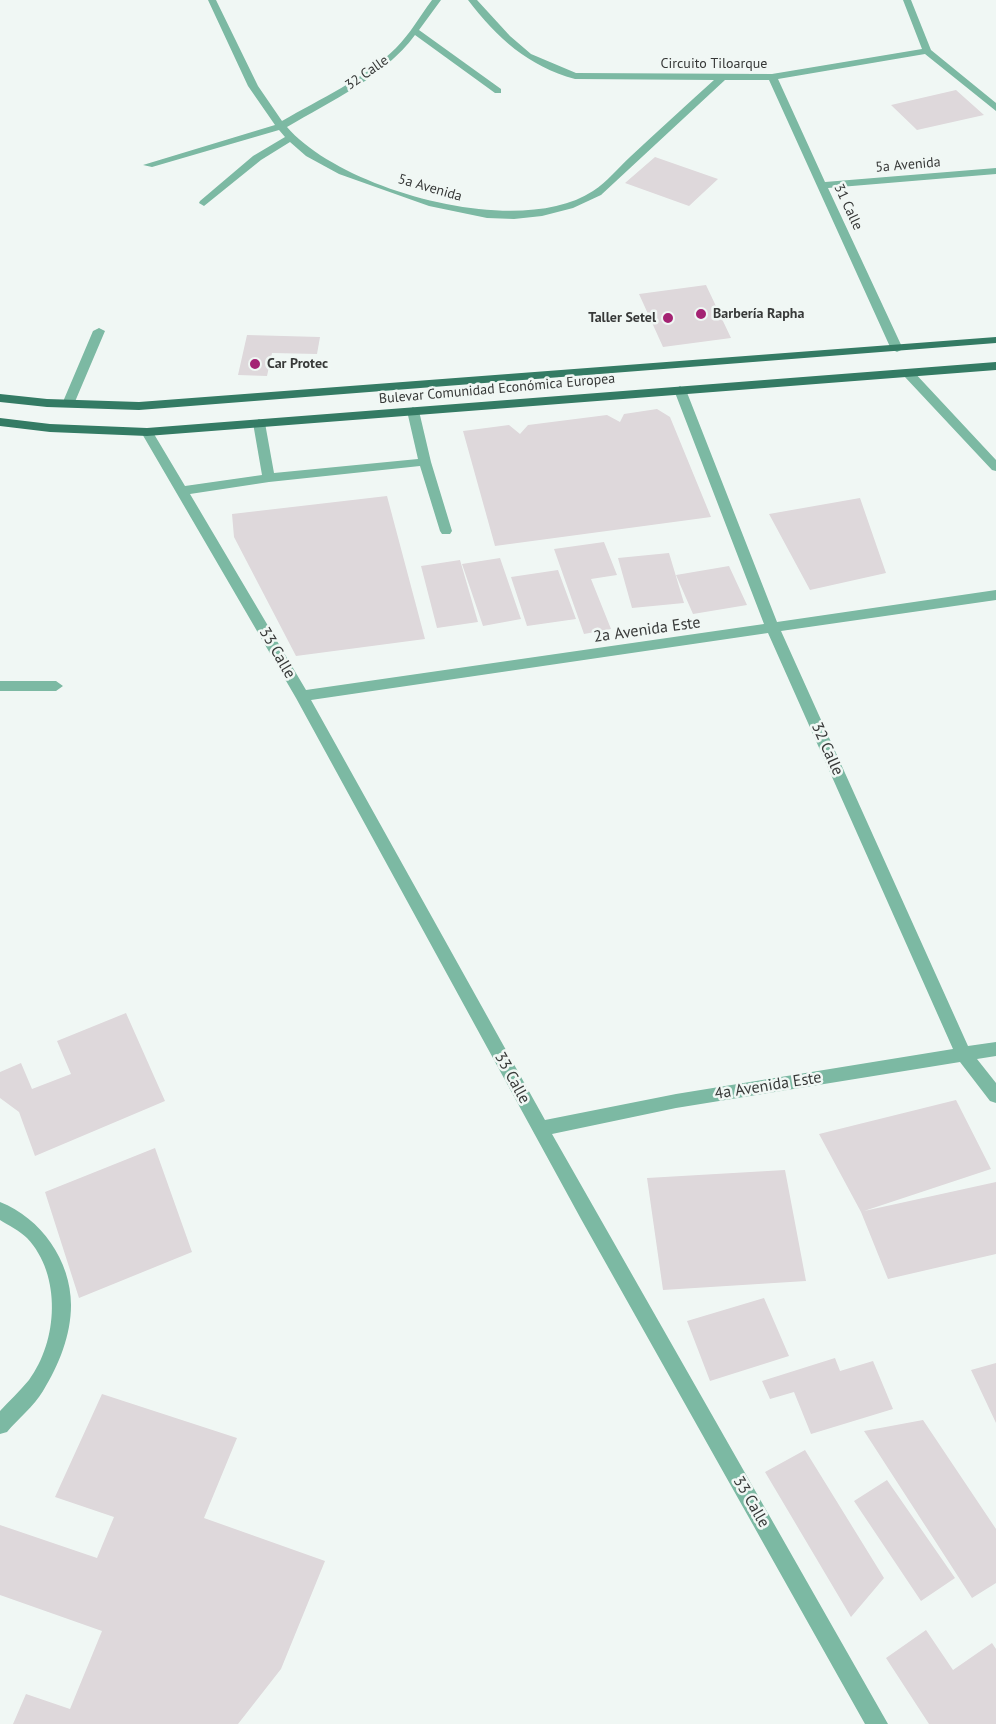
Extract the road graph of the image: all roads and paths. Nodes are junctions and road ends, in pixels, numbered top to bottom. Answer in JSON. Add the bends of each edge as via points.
{"nodes":[{"id":1,"x":212,"y":0,"type":"edge"},
{"id":2,"x":437,"y":0,"type":"edge"},
{"id":3,"x":472,"y":0,"type":"edge"},
{"id":4,"x":907,"y":0,"type":"edge"},
{"id":5,"x":414,"y":30,"type":"junction"},
{"id":6,"x":927,"y":51,"type":"junction"},
{"id":7,"x":772,"y":77,"type":"junction"},
{"id":8,"x":722,"y":78,"type":"junction"},
{"id":9,"x":498,"y":91,"type":"dead end"},
{"id":10,"x":996,"y":108,"type":"edge"},
{"id":11,"x":281,"y":126,"type":"junction"},
{"id":12,"x":291,"y":137,"type":"junction"},
{"id":13,"x":148,"y":165,"type":"dead end"},
{"id":14,"x":996,"y":171,"type":"edge"},
{"id":15,"x":821,"y":185,"type":"junction"},
{"id":16,"x":204,"y":203,"type":"dead end"},
{"id":17,"x":99,"y":331,"type":"dead end"},
{"id":18,"x":996,"y":340,"type":"edge"},
{"id":19,"x":897,"y":349,"type":"junction"},
{"id":20,"x":996,"y":366,"type":"edge"},
{"id":21,"x":908,"y":373,"type":"junction"},
{"id":22,"x":680,"y":390,"type":"junction"},
{"id":23,"x":0,"y":398,"type":"edge"},
{"id":24,"x":68,"y":404,"type":"junction"},
{"id":25,"x":413,"y":411,"type":"junction"},
{"id":26,"x":0,"y":422,"type":"edge"},
{"id":27,"x":259,"y":423,"type":"junction"},
{"id":28,"x":147,"y":432,"type":"junction"},
{"id":29,"x":425,"y":462,"type":"junction"},
{"id":30,"x":996,"y":467,"type":"edge"},
{"id":31,"x":269,"y":478,"type":"junction"},
{"id":32,"x":182,"y":491,"type":"junction"},
{"id":33,"x":446,"y":531,"type":"dead end"},
{"id":34,"x":996,"y":595,"type":"edge"},
{"id":35,"x":773,"y":629,"type":"junction"},
{"id":36,"x":0,"y":686,"type":"edge"},
{"id":37,"x":56,"y":687,"type":"dead end"},
{"id":38,"x":302,"y":696,"type":"junction"},
{"id":39,"x":996,"y":1048,"type":"edge"},
{"id":40,"x":963,"y":1054,"type":"junction"},
{"id":41,"x":996,"y":1096,"type":"edge"},
{"id":42,"x":540,"y":1129,"type":"junction"},
{"id":43,"x":0,"y":1210,"type":"edge"},
{"id":44,"x":0,"y":1425,"type":"edge"},
{"id":45,"x":877,"y":1724,"type":"edge"}],
"edges":[{"from":1,"to":11,"type":"street","name":"5a Avenida","via":[[254,89]]},
{"from":2,"to":5,"type":"street","name":"32 Calle"},
{"from":3,"to":8,"type":"street","name":"Circuito Tiloarque","via":[[513,46],[549,69],[575,76]]},
{"from":4,"to":6,"type":"street"},
{"from":5,"to":9,"type":"street"},
{"from":5,"to":11,"type":"street","name":"32 Calle","via":[[383,63]]},
{"from":6,"to":7,"type":"street","name":"Circuito Tiloarque"},
{"from":6,"to":10,"type":"street"},
{"from":7,"to":8,"type":"street","name":"Circuito Tiloarque"},
{"from":7,"to":15,"type":"street","name":"31 Calle"},
{"from":8,"to":12,"type":"street","name":"5a Avenida","via":[[597,193],[549,213],[463,212],[432,205],[329,167]]},
{"from":11,"to":12,"type":"street","name":"5a Avenida"},
{"from":11,"to":13,"type":"street","name":"32 Calle"},
{"from":12,"to":16,"type":"street","via":[[257,158]]},
{"from":14,"to":15,"type":"street","name":"5a Avenida"},
{"from":15,"to":19,"type":"street","name":"31 Calle"},
{"from":17,"to":24,"type":"street"},
{"from":18,"to":19,"type":"main road","name":"Bulevar Comunidad Económica Europea"},
{"from":19,"to":24,"type":"main road","name":"Bulevar Comunidad Económica Europea","via":[[140,406]]},
{"from":20,"to":21,"type":"main road","name":"Bulevar Comunidad Económica Europea"},
{"from":21,"to":22,"type":"main road","name":"Bulevar Comunidad Económica Europea"},
{"from":21,"to":30,"type":"street"},
{"from":22,"to":25,"type":"main road","name":"Bulevar Comunidad Económica Europea"},
{"from":22,"to":35,"type":"street","name":"32 Calle"},
{"from":23,"to":24,"type":"main road","name":"Bulevar Comunidad Económica Europea"},
{"from":25,"to":27,"type":"main road","name":"Bulevar Comunidad Económica Europea"},
{"from":25,"to":29,"type":"street"},
{"from":26,"to":28,"type":"main road","name":"Bulevar Comunidad Económica Europea"},
{"from":27,"to":28,"type":"main road","name":"Bulevar Comunidad Económica Europea"},
{"from":27,"to":31,"type":"street"},
{"from":28,"to":32,"type":"street","name":"33 Calle"},
{"from":29,"to":31,"type":"street"},
{"from":29,"to":33,"type":"street"},
{"from":31,"to":32,"type":"street"},
{"from":32,"to":38,"type":"street","name":"33 Calle"},
{"from":34,"to":35,"type":"street","name":"2a Avenida Este"},
{"from":35,"to":38,"type":"street","name":"2a Avenida Este"},
{"from":35,"to":40,"type":"street","name":"32 Calle"},
{"from":36,"to":37,"type":"street"},
{"from":38,"to":42,"type":"street","name":"33 Calle"},
{"from":39,"to":40,"type":"street","name":"4a Avenida Este"},
{"from":40,"to":41,"type":"street","name":"32 Calle"},
{"from":40,"to":42,"type":"street","name":"4a Avenida Este","via":[[676,1101]]},
{"from":42,"to":45,"type":"street","name":"33 Calle"},
{"from":43,"to":44,"type":"street","via":[[33,1232],[55,1266],[62,1304],[56,1345],[36,1386]]}]}
